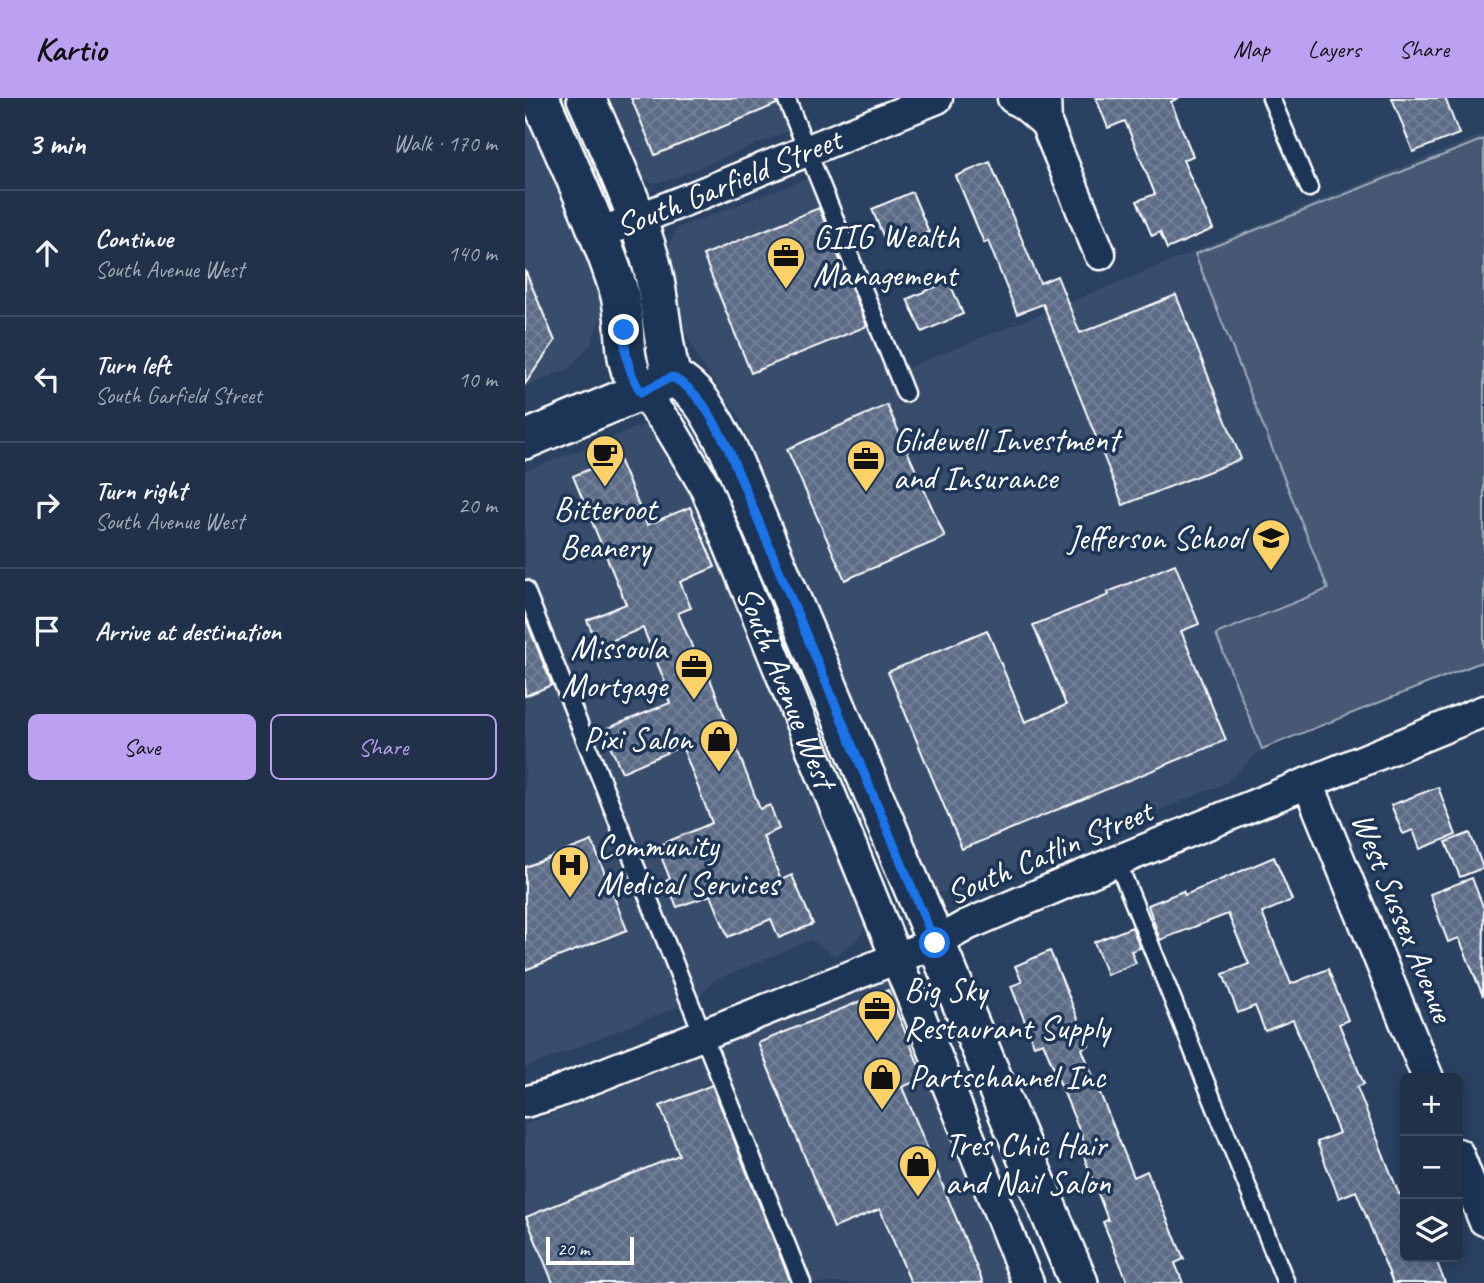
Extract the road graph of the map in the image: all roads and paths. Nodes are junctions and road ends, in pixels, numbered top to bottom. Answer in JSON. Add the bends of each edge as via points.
{"nodes":[{"id":1,"x":540,"y":98,"type":"edge"},
{"id":2,"x":586,"y":98,"type":"edge"},
{"id":3,"x":786,"y":98,"type":"edge"},
{"id":4,"x":937,"y":98,"type":"edge"},
{"id":5,"x":1013,"y":98,"type":"edge"},
{"id":6,"x":1271,"y":98,"type":"edge"},
{"id":7,"x":1045,"y":110,"type":"edge"},
{"id":8,"x":806,"y":152,"type":"junction"},
{"id":9,"x":1309,"y":188,"type":"dead end"},
{"id":10,"x":639,"y":219,"type":"junction"},
{"id":11,"x":598,"y":233,"type":"junction"},
{"id":12,"x":1100,"y":254,"type":"dead end"},
{"id":13,"x":657,"y":385,"type":"junction"},
{"id":14,"x":905,"y":393,"type":"dead end"},
{"id":15,"x":525,"y":440,"type":"edge"},
{"id":16,"x":525,"y":589,"type":"edge"},
{"id":17,"x":1484,"y":711,"type":"edge"},
{"id":18,"x":1308,"y":783,"type":"junction"},
{"id":19,"x":1117,"y":861,"type":"junction"},
{"id":20,"x":935,"y":943,"type":"junction"},
{"id":21,"x":897,"y":959,"type":"junction"},
{"id":22,"x":703,"y":1035,"type":"junction"},
{"id":23,"x":1426,"y":1073,"type":"edge"},
{"id":24,"x":525,"y":1102,"type":"edge"},
{"id":25,"x":1463,"y":1167,"type":"edge"},
{"id":26,"x":1484,"y":1220,"type":"edge"},
{"id":27,"x":802,"y":1283,"type":"edge"},
{"id":28,"x":1028,"y":1283,"type":"edge"},
{"id":29,"x":1079,"y":1283,"type":"edge"},
{"id":30,"x":1286,"y":1283,"type":"edge"}],
"edges":[{"from":1,"to":11,"type":"street","name":"South Avenue West"},
{"from":2,"to":10,"type":"street","name":"South Avenue West"},
{"from":3,"to":8,"type":"lane"},
{"from":4,"to":8,"type":"street","name":"South Garfield Street"},
{"from":5,"to":7,"type":"street"},
{"from":6,"to":9,"type":"lane"},
{"from":7,"to":12,"type":"street"},
{"from":8,"to":10,"type":"street","name":"South Garfield Street"},
{"from":8,"to":14,"type":"lane"},
{"from":10,"to":11,"type":"street","name":"South Garfield Street"},
{"from":10,"to":13,"type":"street","name":"South Avenue West","via":[[658,290],[665,353]]},
{"from":11,"to":13,"type":"street","name":"South Avenue West","via":[[624,311],[631,377]]},
{"from":13,"to":15,"type":"street"},
{"from":13,"to":20,"type":"street","name":"South Avenue West","via":[[687,385],[728,448]]},
{"from":13,"to":21,"type":"street","name":"South Avenue West","via":[[669,426],[706,488]]},
{"from":16,"to":22,"type":"lane"},
{"from":17,"to":18,"type":"street","name":"South Catlin Street"},
{"from":18,"to":19,"type":"street","name":"South Catlin Street"},
{"from":18,"to":23,"type":"street","name":"West Sussex Avenue"},
{"from":19,"to":20,"type":"street","name":"South Catlin Street"},
{"from":19,"to":30,"type":"lane"},
{"from":20,"to":21,"type":"street","name":"South Catlin Street"},
{"from":20,"to":29,"type":"street","name":"South Avenue West"},
{"from":21,"to":22,"type":"street","name":"South Catlin Street"},
{"from":21,"to":28,"type":"street","name":"South Avenue West"},
{"from":22,"to":24,"type":"street","name":"South Catlin Street"},
{"from":22,"to":27,"type":"lane"},
{"from":25,"to":26,"type":"street"}]}
